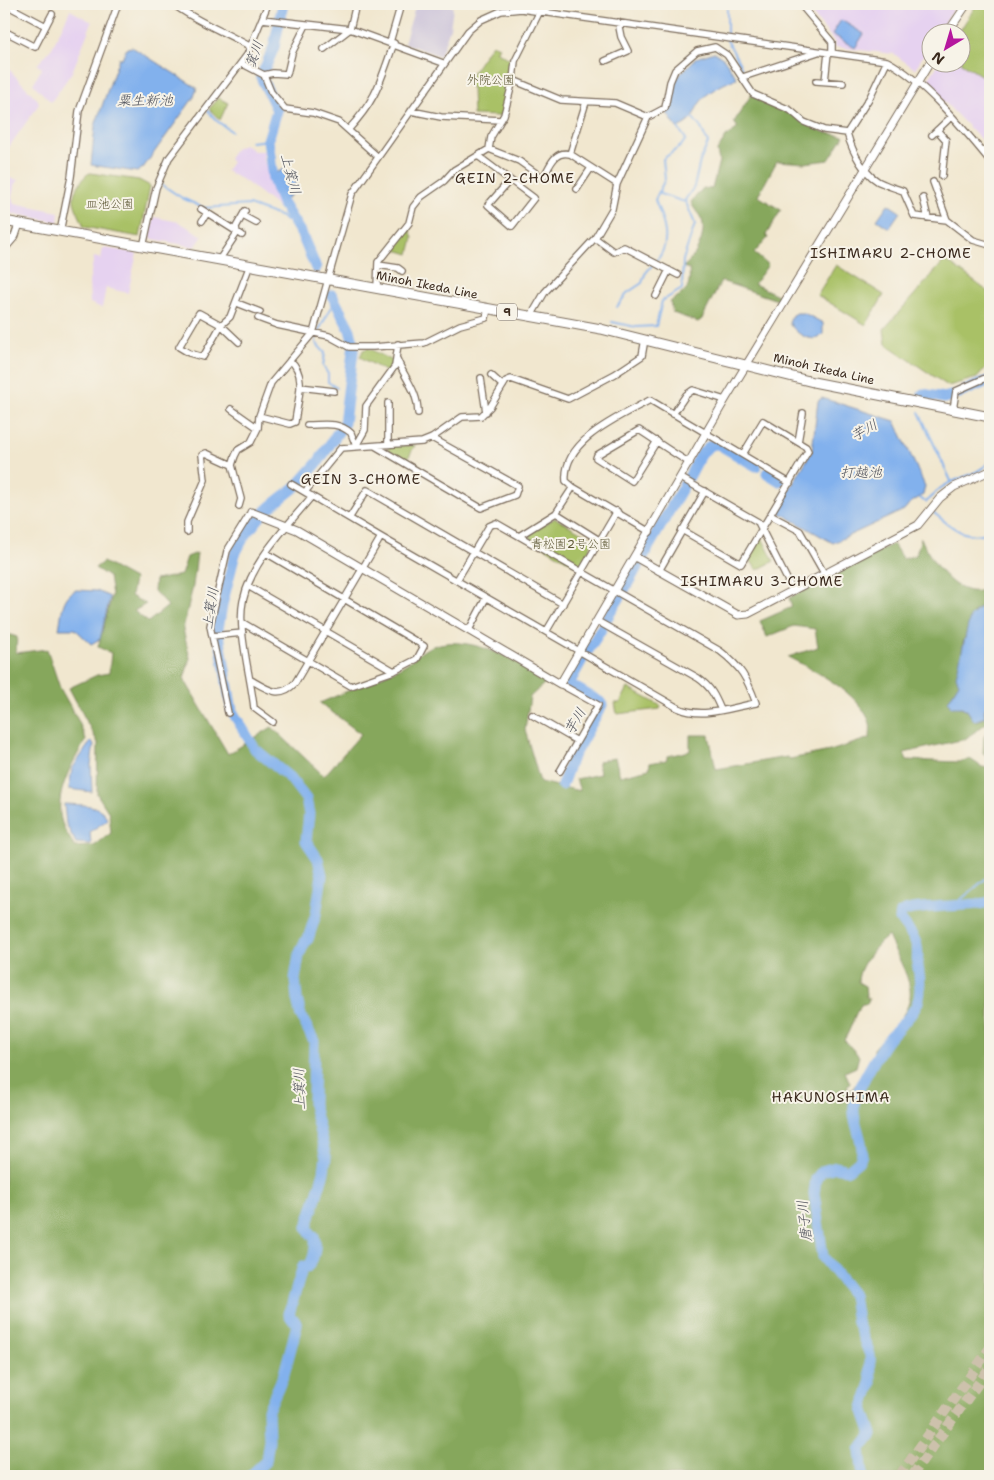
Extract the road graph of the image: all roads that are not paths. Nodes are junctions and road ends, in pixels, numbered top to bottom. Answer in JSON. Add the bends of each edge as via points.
{"nodes":[{"id":1,"x":118,"y":4,"type":"edge"},
{"id":2,"x":173,"y":4,"type":"edge"},
{"id":3,"x":268,"y":4,"type":"edge"},
{"id":4,"x":356,"y":4,"type":"edge"},
{"id":5,"x":401,"y":4,"type":"edge"},
{"id":6,"x":800,"y":4,"type":"edge"},
{"id":7,"x":967,"y":4,"type":"edge"},
{"id":8,"x":12,"y":6,"type":"edge"},
{"id":9,"x":4,"y":11,"type":"edge"},
{"id":10,"x":540,"y":11,"type":"junction"},
{"id":11,"x":52,"y":14,"type":"dead end"},
{"id":12,"x":262,"y":19,"type":"junction"},
{"id":13,"x":618,"y":22,"type":"junction"},
{"id":14,"x":955,"y":22,"type":"edge"},
{"id":15,"x":306,"y":25,"type":"junction"},
{"id":16,"x":46,"y":26,"type":"junction"},
{"id":17,"x":350,"y":29,"type":"junction"},
{"id":18,"x":4,"y":30,"type":"edge"},
{"id":19,"x":392,"y":42,"type":"junction"},
{"id":20,"x":251,"y":47,"type":"junction"},
{"id":21,"x":324,"y":50,"type":"dead end"},
{"id":22,"x":818,"y":52,"type":"junction"},
{"id":23,"x":830,"y":53,"type":"junction"},
{"id":24,"x":605,"y":61,"type":"dead end"},
{"id":25,"x":887,"y":61,"type":"junction"},
{"id":26,"x":241,"y":63,"type":"junction"},
{"id":27,"x":443,"y":63,"type":"junction"},
{"id":28,"x":924,"y":72,"type":"edge"},
{"id":29,"x":262,"y":74,"type":"junction"},
{"id":30,"x":743,"y":78,"type":"junction"},
{"id":31,"x":513,"y":80,"type":"junction"},
{"id":32,"x":816,"y":81,"type":"dead end"},
{"id":33,"x":826,"y":82,"type":"junction"},
{"id":34,"x":917,"y":82,"type":"junction"},
{"id":35,"x":843,"y":84,"type":"dead end"},
{"id":36,"x":586,"y":102,"type":"junction"},
{"id":37,"x":411,"y":111,"type":"junction"},
{"id":38,"x":648,"y":117,"type":"junction"},
{"id":39,"x":951,"y":117,"type":"junction"},
{"id":40,"x":501,"y":120,"type":"junction"},
{"id":41,"x":348,"y":130,"type":"junction"},
{"id":42,"x":847,"y":133,"type":"junction"},
{"id":43,"x":489,"y":148,"type":"junction"},
{"id":44,"x":981,"y":149,"type":"junction"},
{"id":45,"x":990,"y":151,"type":"edge"},
{"id":46,"x":570,"y":154,"type":"junction"},
{"id":47,"x":478,"y":156,"type":"junction"},
{"id":48,"x":378,"y":157,"type":"junction"},
{"id":49,"x":990,"y":161,"type":"edge"},
{"id":50,"x":591,"y":168,"type":"junction"},
{"id":51,"x":865,"y":170,"type":"junction"},
{"id":52,"x":942,"y":176,"type":"dead end"},
{"id":53,"x":510,"y":180,"type":"junction"},
{"id":54,"x":933,"y":182,"type":"dead end"},
{"id":55,"x":617,"y":184,"type":"junction"},
{"id":56,"x":577,"y":189,"type":"dead end"},
{"id":57,"x":923,"y":198,"type":"dead end"},
{"id":58,"x":201,"y":209,"type":"dead end"},
{"id":59,"x":207,"y":213,"type":"junction"},
{"id":60,"x":928,"y":218,"type":"junction"},
{"id":61,"x":947,"y":220,"type":"junction"},
{"id":62,"x":4,"y":221,"type":"edge"},
{"id":63,"x":202,"y":222,"type":"dead end"},
{"id":64,"x":256,"y":223,"type":"dead end"},
{"id":65,"x":19,"y":224,"type":"junction"},
{"id":66,"x":60,"y":232,"type":"junction"},
{"id":67,"x":240,"y":234,"type":"junction"},
{"id":68,"x":595,"y":238,"type":"junction"},
{"id":69,"x":990,"y":243,"type":"edge"},
{"id":70,"x":143,"y":247,"type":"junction"},
{"id":71,"x":4,"y":249,"type":"edge"},
{"id":72,"x":219,"y":260,"type":"junction"},
{"id":73,"x":250,"y":265,"type":"junction"},
{"id":74,"x":378,"y":265,"type":"junction"},
{"id":75,"x":669,"y":270,"type":"junction"},
{"id":76,"x":402,"y":271,"type":"dead end"},
{"id":77,"x":678,"y":275,"type":"dead end"},
{"id":78,"x":326,"y":279,"type":"junction"},
{"id":79,"x":377,"y":288,"type":"junction"},
{"id":80,"x":656,"y":296,"type":"dead end"},
{"id":81,"x":237,"y":303,"type":"junction"},
{"id":82,"x":488,"y":309,"type":"junction"},
{"id":83,"x":531,"y":316,"type":"junction"},
{"id":84,"x":221,"y":325,"type":"junction"},
{"id":85,"x":313,"y":333,"type":"junction"},
{"id":86,"x":645,"y":339,"type":"junction"},
{"id":87,"x":239,"y":342,"type":"dead end"},
{"id":88,"x":398,"y":344,"type":"junction"},
{"id":89,"x":397,"y":359,"type":"junction"},
{"id":90,"x":290,"y":360,"type":"junction"},
{"id":91,"x":748,"y":364,"type":"junction"},
{"id":92,"x":491,"y":375,"type":"dead end"},
{"id":93,"x":990,"y":376,"type":"edge"},
{"id":94,"x":481,"y":378,"type":"dead end"},
{"id":95,"x":503,"y":386,"type":"junction"},
{"id":96,"x":300,"y":387,"type":"junction"},
{"id":97,"x":334,"y":391,"type":"dead end"},
{"id":98,"x":725,"y":400,"type":"junction"},
{"id":99,"x":388,"y":403,"type":"dead end"},
{"id":100,"x":231,"y":409,"type":"dead end"},
{"id":101,"x":953,"y":410,"type":"junction"},
{"id":102,"x":418,"y":412,"type":"dead end"},
{"id":103,"x":486,"y":412,"type":"junction"},
{"id":104,"x":803,"y":413,"type":"dead end"},
{"id":105,"x":673,"y":414,"type":"junction"},
{"id":106,"x":259,"y":416,"type":"junction"},
{"id":107,"x":990,"y":417,"type":"edge"},
{"id":108,"x":307,"y":426,"type":"dead end"},
{"id":109,"x":258,"y":428,"type":"junction"},
{"id":110,"x":707,"y":432,"type":"junction"},
{"id":111,"x":432,"y":438,"type":"junction"},
{"id":112,"x":657,"y":441,"type":"junction"},
{"id":113,"x":798,"y":442,"type":"junction"},
{"id":114,"x":388,"y":444,"type":"junction"},
{"id":115,"x":374,"y":445,"type":"junction"},
{"id":116,"x":356,"y":446,"type":"junction"},
{"id":117,"x":742,"y":454,"type":"junction"},
{"id":118,"x":690,"y":463,"type":"junction"},
{"id":119,"x":232,"y":465,"type":"junction"},
{"id":120,"x":990,"y":472,"type":"edge"},
{"id":121,"x":681,"y":478,"type":"junction"},
{"id":122,"x":790,"y":483,"type":"junction"},
{"id":123,"x":294,"y":486,"type":"dead end"},
{"id":124,"x":573,"y":487,"type":"junction"},
{"id":125,"x":705,"y":491,"type":"junction"},
{"id":126,"x":305,"y":492,"type":"junction"},
{"id":127,"x":312,"y":496,"type":"junction"},
{"id":128,"x":239,"y":506,"type":"dead end"},
{"id":129,"x":617,"y":512,"type":"junction"},
{"id":130,"x":257,"y":514,"type":"joint"},
{"id":131,"x":556,"y":514,"type":"junction"},
{"id":132,"x":770,"y":515,"type":"junction"},
{"id":133,"x":350,"y":517,"type":"junction"},
{"id":134,"x":288,"y":526,"type":"junction"},
{"id":135,"x":762,"y":528,"type":"junction"},
{"id":136,"x":682,"y":530,"type":"junction"},
{"id":137,"x":187,"y":532,"type":"dead end"},
{"id":138,"x":650,"y":532,"type":"junction"},
{"id":139,"x":519,"y":536,"type":"junction"},
{"id":140,"x":381,"y":537,"type":"junction"},
{"id":141,"x":599,"y":540,"type":"junction"},
{"id":142,"x":474,"y":551,"type":"junction"},
{"id":143,"x":266,"y":553,"type":"junction"},
{"id":144,"x":639,"y":559,"type":"junction"},
{"id":145,"x":362,"y":568,"type":"junction"},
{"id":146,"x":659,"y":571,"type":"junction"},
{"id":147,"x":582,"y":573,"type":"junction"},
{"id":148,"x":825,"y":575,"type":"junction"},
{"id":149,"x":457,"y":580,"type":"junction"},
{"id":150,"x":248,"y":586,"type":"junction"},
{"id":151,"x":793,"y":591,"type":"junction"},
{"id":152,"x":615,"y":592,"type":"junction"},
{"id":153,"x":486,"y":598,"type":"junction"},
{"id":154,"x":344,"y":599,"type":"junction"},
{"id":155,"x":563,"y":604,"type":"junction"},
{"id":156,"x":597,"y":621,"type":"junction"},
{"id":157,"x":243,"y":622,"type":"junction"},
{"id":158,"x":469,"y":630,"type":"junction"},
{"id":159,"x":326,"y":632,"type":"junction"},
{"id":160,"x":546,"y":632,"type":"junction"},
{"id":161,"x":243,"y":633,"type":"junction"},
{"id":162,"x":214,"y":636,"type":"junction"},
{"id":163,"x":579,"y":652,"type":"junction"},
{"id":164,"x":308,"y":661,"type":"junction"},
{"id":165,"x":394,"y":671,"type":"junction"},
{"id":166,"x":251,"y":680,"type":"junction"},
{"id":167,"x":560,"y":684,"type":"junction"},
{"id":168,"x":721,"y":710,"type":"junction"},
{"id":169,"x":228,"y":713,"type":"dead end"},
{"id":170,"x":532,"y":715,"type":"dead end"},
{"id":171,"x":273,"y":722,"type":"dead end"},
{"id":172,"x":577,"y":741,"type":"junction"},
{"id":173,"x":560,"y":771,"type":"dead end"}],
"edges":[{"from":1,"to":66,"type":"street","via":[[79,111]]},
{"from":2,"to":20,"type":"street","via":[[188,16]]},
{"from":3,"to":12,"type":"street"},
{"from":4,"to":17,"type":"street"},
{"from":5,"to":19,"type":"street"},
{"from":6,"to":23,"type":"street","via":[[832,42]]},
{"from":7,"to":14,"type":"street"},
{"from":8,"to":9,"type":"street"},
{"from":8,"to":16,"type":"street"},
{"from":10,"to":13,"type":"street"},
{"from":10,"to":27,"type":"street","via":[[502,11],[481,20]]},
{"from":10,"to":31,"type":"street","via":[[515,61]]},
{"from":11,"to":16,"type":"street"},
{"from":12,"to":15,"type":"street"},
{"from":12,"to":20,"type":"street"},
{"from":13,"to":22,"type":"street"},
{"from":13,"to":24,"type":"street","via":[[628,51]]},
{"from":15,"to":17,"type":"street"},
{"from":15,"to":29,"type":"street","via":[[286,74]]},
{"from":16,"to":18,"type":"street","via":[[35,47]]},
{"from":17,"to":19,"type":"street"},
{"from":17,"to":21,"type":"street"},
{"from":19,"to":27,"type":"street"},
{"from":19,"to":41,"type":"street","via":[[380,86]]},
{"from":20,"to":26,"type":"street"},
{"from":22,"to":23,"type":"street"},
{"from":22,"to":30,"type":"street"},
{"from":23,"to":25,"type":"street"},
{"from":23,"to":33,"type":"street"},
{"from":25,"to":34,"type":"street"},
{"from":25,"to":42,"type":"street","via":[[870,97]]},
{"from":26,"to":29,"type":"street"},
{"from":26,"to":70,"type":"street","via":[[169,158],[156,188]]},
{"from":27,"to":37,"type":"street"},
{"from":28,"to":34,"type":"street"},
{"from":29,"to":41,"type":"street","via":[[285,109],[326,116]]},
{"from":30,"to":38,"type":"street","via":[[721,50],[712,47],[697,51],[672,74],[665,108]]},
{"from":30,"to":42,"type":"street","via":[[749,90],[790,110],[804,122],[824,130]]},
{"from":31,"to":36,"type":"street","via":[[561,100]]},
{"from":31,"to":40,"type":"street"},
{"from":32,"to":33,"type":"street"},
{"from":33,"to":35,"type":"street"},
{"from":34,"to":39,"type":"street"},
{"from":34,"to":51,"type":"street"},
{"from":36,"to":38,"type":"street","via":[[615,103]]},
{"from":36,"to":46,"type":"street"},
{"from":37,"to":40,"type":"street","via":[[441,117]]},
{"from":37,"to":48,"type":"street"},
{"from":38,"to":55,"type":"street"},
{"from":39,"to":44,"type":"street"},
{"from":39,"to":52,"type":"street","via":[[934,132],[946,140]]},
{"from":40,"to":43,"type":"street"},
{"from":41,"to":48,"type":"street"},
{"from":42,"to":51,"type":"street"},
{"from":43,"to":46,"type":"street","via":[[543,178],[557,154]]},
{"from":43,"to":47,"type":"street"},
{"from":44,"to":45,"type":"street"},
{"from":44,"to":49,"type":"street"},
{"from":46,"to":50,"type":"street"},
{"from":47,"to":53,"type":"street"},
{"from":47,"to":74,"type":"street","via":[[420,197],[413,207],[409,223]]},
{"from":48,"to":78,"type":"street","via":[[352,194]]},
{"from":50,"to":55,"type":"street"},
{"from":50,"to":56,"type":"street"},
{"from":51,"to":60,"type":"street","via":[[884,184],[903,191],[914,216]]},
{"from":51,"to":91,"type":"street"},
{"from":53,"to":53,"type":"street","via":[[534,198],[512,226],[488,205]]},
{"from":54,"to":61,"type":"street"},
{"from":55,"to":68,"type":"street","via":[[612,209]]},
{"from":57,"to":60,"type":"street"},
{"from":58,"to":59,"type":"street"},
{"from":59,"to":63,"type":"street"},
{"from":59,"to":67,"type":"street"},
{"from":60,"to":61,"type":"street"},
{"from":61,"to":69,"type":"street","via":[[973,240]]},
{"from":62,"to":65,"type":"main road","name":"Minoh Ikeda Line","number":"9"},
{"from":64,"to":67,"type":"street","via":[[244,214],[236,227]]},
{"from":65,"to":66,"type":"main road","name":"Minoh Ikeda Line","number":"9"},
{"from":65,"to":71,"type":"street","via":[[15,236]]},
{"from":66,"to":70,"type":"main road","name":"Minoh Ikeda Line","number":"9"},
{"from":67,"to":72,"type":"street"},
{"from":68,"to":75,"type":"street","via":[[614,252],[624,247]]},
{"from":68,"to":83,"type":"street","via":[[546,292]]},
{"from":70,"to":72,"type":"main road","name":"Minoh Ikeda Line","number":"9"},
{"from":72,"to":73,"type":"main road","name":"Minoh Ikeda Line","number":"9"},
{"from":73,"to":78,"type":"main road","name":"Minoh Ikeda Line","number":"9"},
{"from":73,"to":81,"type":"street"},
{"from":74,"to":76,"type":"street"},
{"from":74,"to":79,"type":"street"},
{"from":75,"to":77,"type":"street"},
{"from":75,"to":80,"type":"street"},
{"from":78,"to":79,"type":"main road","name":"Minoh Ikeda Line","number":"9"},
{"from":78,"to":85,"type":"street"},
{"from":79,"to":82,"type":"main road","name":"Minoh Ikeda Line","number":"9"},
{"from":81,"to":84,"type":"street","via":[[230,317]]},
{"from":81,"to":85,"type":"street","via":[[277,326]]},
{"from":82,"to":83,"type":"main road","name":"Minoh Ikeda Line","number":"9"},
{"from":82,"to":88,"type":"street","via":[[486,318],[460,325],[434,340]]},
{"from":83,"to":86,"type":"main road","name":"Minoh Ikeda Line","number":"9"},
{"from":84,"to":84,"type":"street","via":[[203,358],[179,347],[199,313]]},
{"from":84,"to":87,"type":"street"},
{"from":85,"to":88,"type":"street","via":[[329,336],[349,347]]},
{"from":85,"to":90,"type":"street"},
{"from":86,"to":91,"type":"main road","name":"Minoh Ikeda Line","number":"9"},
{"from":86,"to":95,"type":"street","via":[[642,356],[568,400],[511,379]]},
{"from":88,"to":89,"type":"street"},
{"from":89,"to":102,"type":"street","via":[[418,398]]},
{"from":89,"to":116,"type":"street","via":[[366,406],[364,430]]},
{"from":90,"to":96,"type":"street","via":[[299,369]]},
{"from":90,"to":106,"type":"street","via":[[271,383]]},
{"from":91,"to":98,"type":"street"},
{"from":91,"to":101,"type":"main road","name":"Minoh Ikeda Line","number":"9","via":[[813,382]]},
{"from":92,"to":95,"type":"street"},
{"from":93,"to":101,"type":"street","via":[[956,391]]},
{"from":94,"to":103,"type":"street"},
{"from":95,"to":103,"type":"street"},
{"from":96,"to":97,"type":"street"},
{"from":96,"to":106,"type":"street","via":[[294,423]]},
{"from":98,"to":105,"type":"street","via":[[693,390],[686,394]]},
{"from":98,"to":110,"type":"street"},
{"from":99,"to":114,"type":"street"},
{"from":100,"to":109,"type":"street"},
{"from":101,"to":107,"type":"main road","name":"Minoh Ikeda Line","number":"9"},
{"from":103,"to":111,"type":"street","via":[[481,416],[462,417]]},
{"from":104,"to":113,"type":"street"},
{"from":105,"to":110,"type":"street"},
{"from":105,"to":124,"type":"street","via":[[650,400],[590,433],[571,458],[566,481]]},
{"from":106,"to":109,"type":"street"},
{"from":108,"to":116,"type":"street","via":[[328,423],[342,428],[351,433]]},
{"from":109,"to":119,"type":"street","via":[[251,442],[238,450]]},
{"from":110,"to":117,"type":"street"},
{"from":110,"to":118,"type":"street"},
{"from":111,"to":114,"type":"street","via":[[422,442]]},
{"from":111,"to":115,"type":"street","via":[[518,486],[515,495],[482,508]]},
{"from":112,"to":112,"type":"street","via":[[639,430],[597,454],[596,458],[632,481]]},
{"from":112,"to":118,"type":"street"},
{"from":113,"to":117,"type":"street","via":[[763,421]]},
{"from":113,"to":122,"type":"street","via":[[808,451]]},
{"from":114,"to":115,"type":"street"},
{"from":115,"to":116,"type":"street"},
{"from":116,"to":126,"type":"street","via":[[340,448]]},
{"from":117,"to":122,"type":"street"},
{"from":118,"to":121,"type":"street"},
{"from":119,"to":128,"type":"street","via":[[241,499]]},
{"from":119,"to":137,"type":"street","via":[[206,453],[202,455],[205,480],[187,522]]},
{"from":120,"to":148,"type":"street","via":[[947,492],[918,525]]},
{"from":121,"to":125,"type":"street"},
{"from":121,"to":138,"type":"street"},
{"from":122,"to":132,"type":"street"},
{"from":123,"to":126,"type":"street"},
{"from":124,"to":129,"type":"street"},
{"from":124,"to":131,"type":"street"},
{"from":125,"to":135,"type":"street","via":[[758,522]]},
{"from":125,"to":136,"type":"street"},
{"from":126,"to":127,"type":"street"},
{"from":127,"to":133,"type":"street"},
{"from":127,"to":134,"type":"street"},
{"from":129,"to":138,"type":"street"},
{"from":129,"to":141,"type":"street"},
{"from":130,"to":134,"type":"street"},
{"from":130,"to":162,"type":"street","via":[[227,550],[210,626]]},
{"from":131,"to":139,"type":"street"},
{"from":131,"to":141,"type":"street"},
{"from":132,"to":135,"type":"street"},
{"from":132,"to":148,"type":"street","via":[[800,531]]},
{"from":133,"to":140,"type":"street"},
{"from":133,"to":142,"type":"street","via":[[367,490]]},
{"from":134,"to":143,"type":"street"},
{"from":134,"to":145,"type":"street"},
{"from":135,"to":136,"type":"street","via":[[741,564]]},
{"from":135,"to":151,"type":"street"},
{"from":136,"to":146,"type":"street"},
{"from":138,"to":144,"type":"street"},
{"from":139,"to":142,"type":"street","via":[[494,523]]},
{"from":139,"to":147,"type":"street"},
{"from":140,"to":145,"type":"street"},
{"from":140,"to":149,"type":"street"},
{"from":141,"to":147,"type":"street"},
{"from":142,"to":149,"type":"street"},
{"from":142,"to":155,"type":"street"},
{"from":143,"to":150,"type":"street"},
{"from":143,"to":154,"type":"street"},
{"from":144,"to":146,"type":"street"},
{"from":144,"to":152,"type":"street"},
{"from":145,"to":154,"type":"street"},
{"from":145,"to":158,"type":"street"},
{"from":146,"to":151,"type":"street","via":[[738,615],[748,614]]},
{"from":147,"to":152,"type":"street"},
{"from":147,"to":155,"type":"street"},
{"from":148,"to":151,"type":"street"},
{"from":149,"to":153,"type":"street"},
{"from":150,"to":157,"type":"street","via":[[243,602]]},
{"from":150,"to":159,"type":"street"},
{"from":152,"to":156,"type":"street"},
{"from":152,"to":168,"type":"street","via":[[735,662],[748,679],[756,702]]},
{"from":153,"to":158,"type":"street"},
{"from":153,"to":160,"type":"street"},
{"from":154,"to":159,"type":"street"},
{"from":154,"to":165,"type":"street","via":[[424,646],[417,659]]},
{"from":155,"to":160,"type":"street"},
{"from":156,"to":163,"type":"street"},
{"from":156,"to":168,"type":"street","via":[[698,678],[712,690]]},
{"from":157,"to":161,"type":"street"},
{"from":157,"to":164,"type":"street"},
{"from":158,"to":167,"type":"street"},
{"from":159,"to":164,"type":"street"},
{"from":159,"to":165,"type":"street"},
{"from":160,"to":163,"type":"street"},
{"from":161,"to":162,"type":"street"},
{"from":161,"to":166,"type":"street"},
{"from":162,"to":169,"type":"street"},
{"from":163,"to":167,"type":"street"},
{"from":163,"to":168,"type":"street","via":[[689,713]]},
{"from":164,"to":165,"type":"street","via":[[351,686]]},
{"from":164,"to":166,"type":"street","via":[[295,683],[281,693],[274,693]]},
{"from":166,"to":171,"type":"street","via":[[254,708]]},
{"from":167,"to":172,"type":"street","via":[[598,705]]},
{"from":170,"to":172,"type":"street"},
{"from":172,"to":173,"type":"street"}]}
